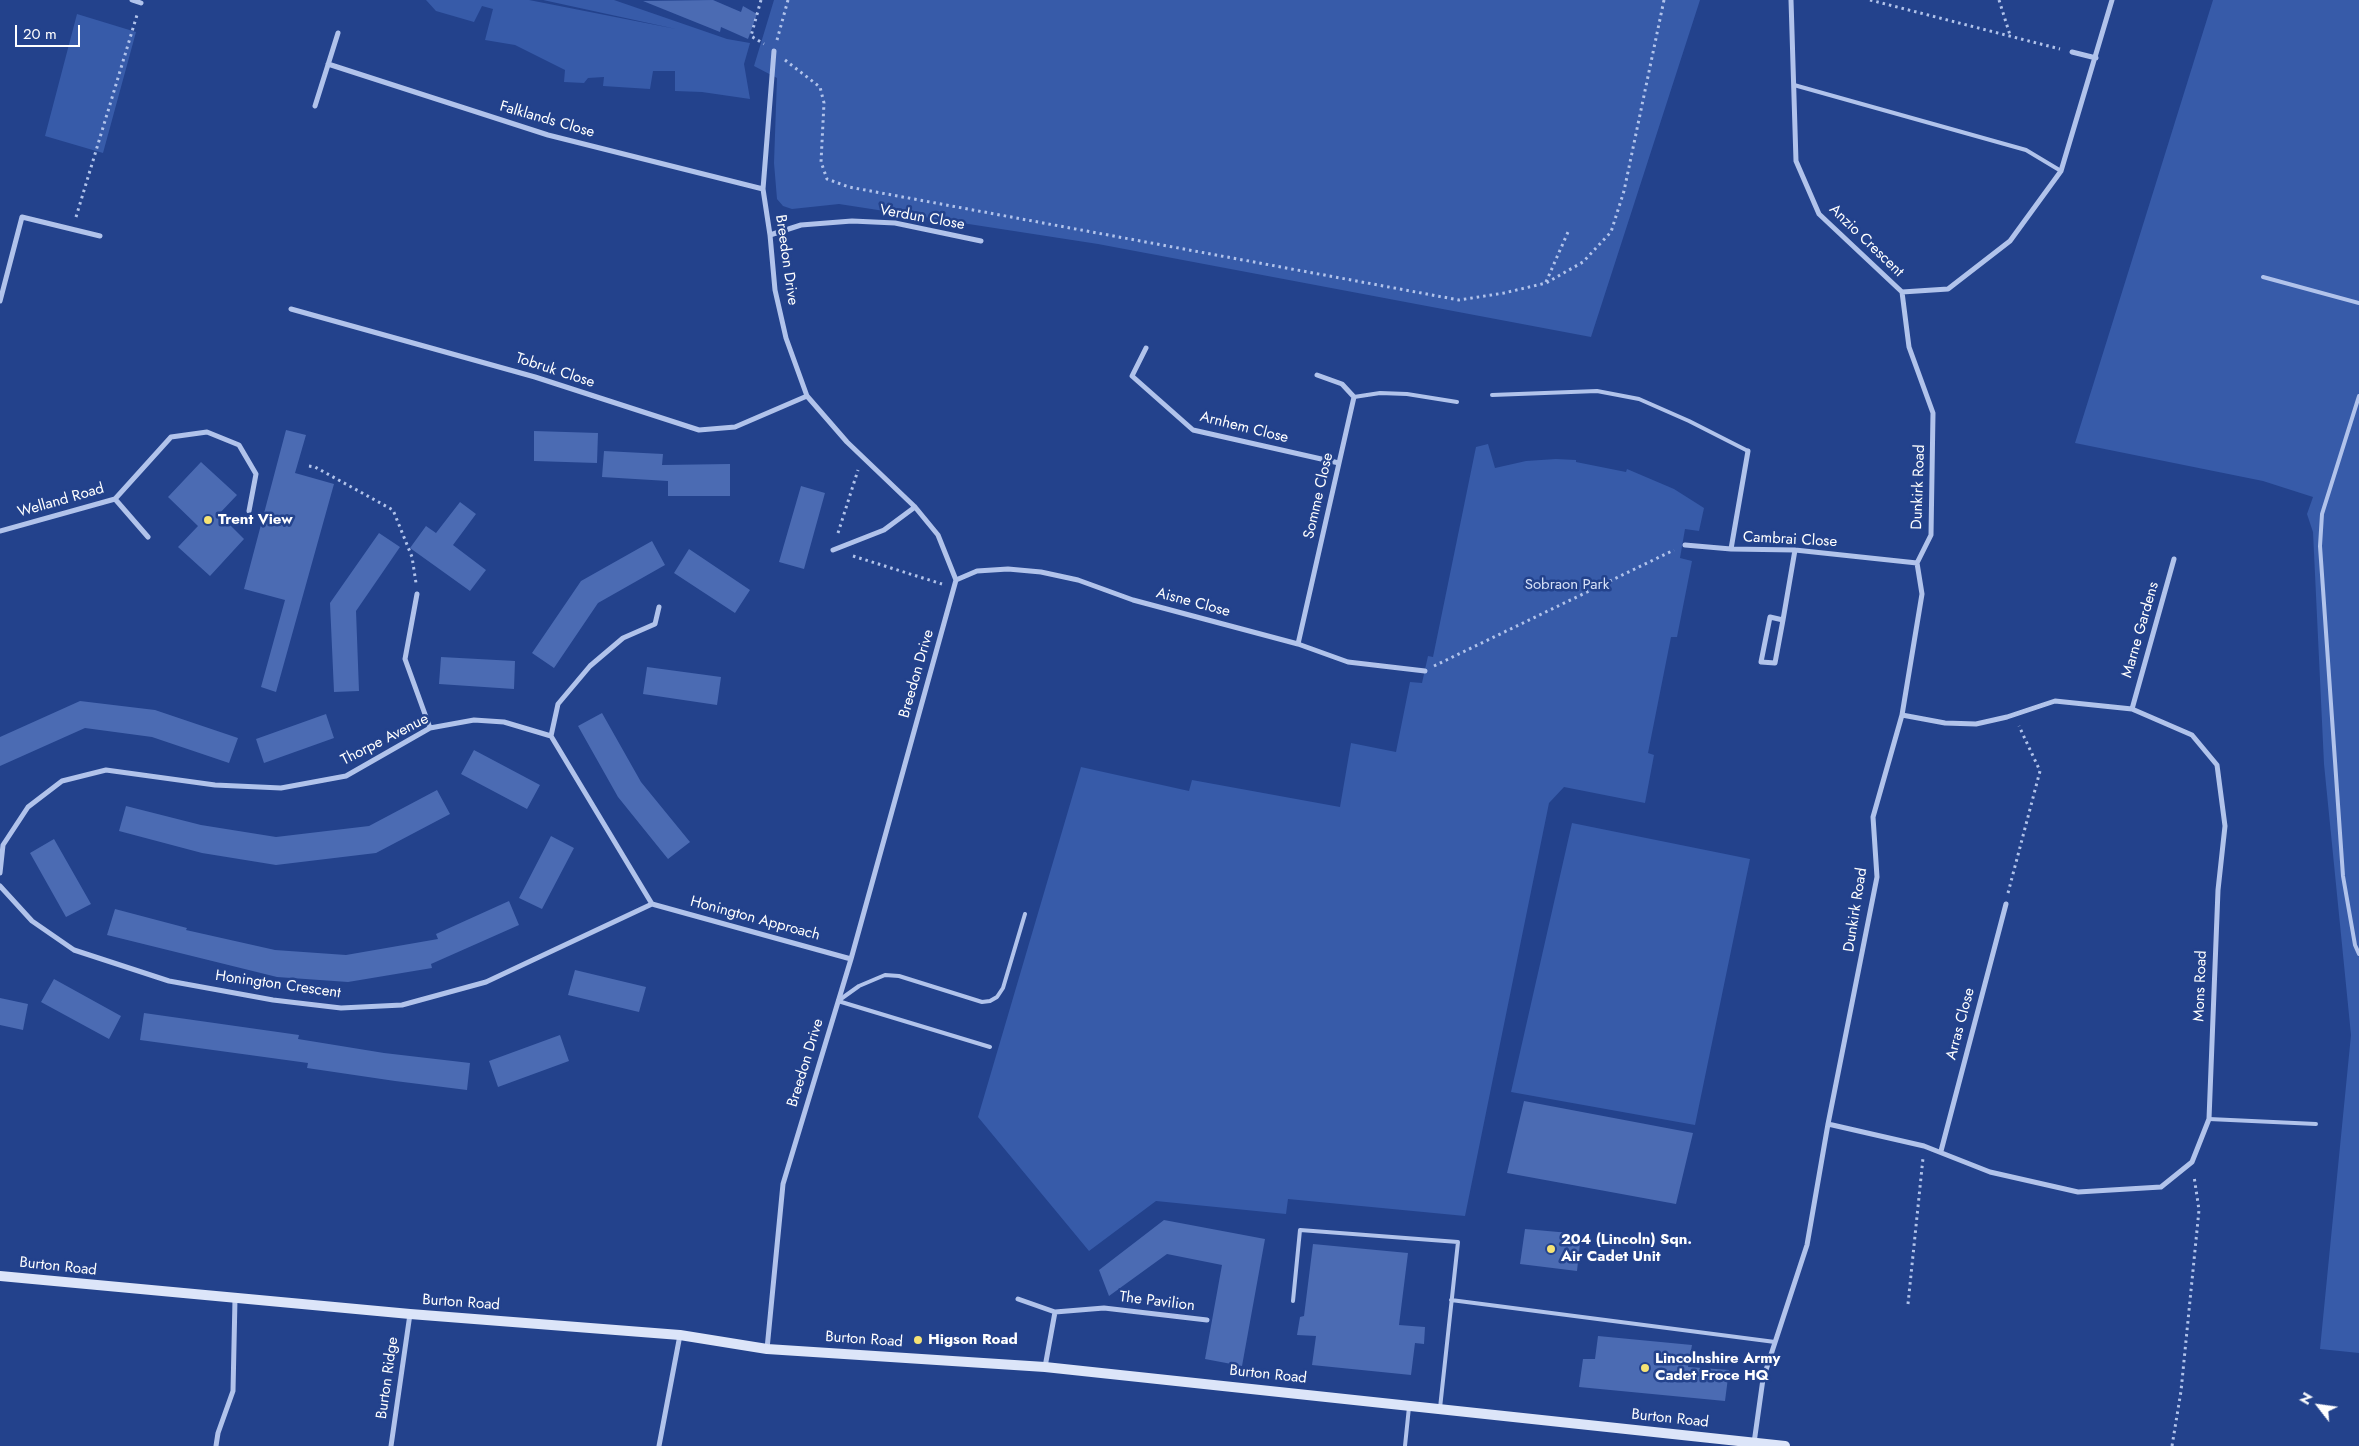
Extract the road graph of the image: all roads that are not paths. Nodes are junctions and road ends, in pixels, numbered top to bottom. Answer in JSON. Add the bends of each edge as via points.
{"nodes":[{"id":1,"x":132,"y":0,"type":"edge"},
{"id":2,"x":1791,"y":0,"type":"edge"},
{"id":3,"x":2112,"y":0,"type":"edge"},
{"id":4,"x":141,"y":3,"type":"road end"},
{"id":5,"x":338,"y":33,"type":"dead end"},
{"id":6,"x":774,"y":50,"type":"road end"},
{"id":7,"x":2072,"y":52,"type":"road end"},
{"id":8,"x":2096,"y":58,"type":"junction"},
{"id":9,"x":328,"y":64,"type":"junction"},
{"id":10,"x":1794,"y":86,"type":"junction"},
{"id":11,"x":315,"y":106,"type":"dead end"},
{"id":12,"x":2061,"y":171,"type":"junction"},
{"id":13,"x":763,"y":189,"type":"junction"},
{"id":14,"x":770,"y":235,"type":"junction"},
{"id":15,"x":100,"y":236,"type":"dead end"},
{"id":16,"x":981,"y":241,"type":"dead end"},
{"id":17,"x":2263,"y":277,"type":"dead end"},
{"id":18,"x":1902,"y":292,"type":"junction"},
{"id":19,"x":0,"y":301,"type":"edge"},
{"id":20,"x":2359,"y":303,"type":"edge"},
{"id":21,"x":291,"y":310,"type":"dead end"},
{"id":22,"x":1146,"y":348,"type":"dead end"},
{"id":23,"x":1318,"y":375,"type":"dead end"},
{"id":24,"x":1492,"y":395,"type":"dead end"},
{"id":25,"x":807,"y":396,"type":"junction"},
{"id":26,"x":2359,"y":396,"type":"edge"},
{"id":27,"x":1354,"y":397,"type":"junction"},
{"id":28,"x":1457,"y":402,"type":"dead end"},
{"id":29,"x":1748,"y":451,"type":"joint"},
{"id":30,"x":1339,"y":463,"type":"junction"},
{"id":31,"x":115,"y":499,"type":"junction"},
{"id":32,"x":915,"y":506,"type":"junction"},
{"id":33,"x":249,"y":511,"type":"dead end"},
{"id":34,"x":0,"y":532,"type":"edge"},
{"id":35,"x":148,"y":537,"type":"dead end"},
{"id":36,"x":1685,"y":544,"type":"road end"},
{"id":37,"x":1731,"y":549,"type":"junction"},
{"id":38,"x":833,"y":550,"type":"dead end"},
{"id":39,"x":1795,"y":550,"type":"junction"},
{"id":40,"x":2174,"y":559,"type":"dead end"},
{"id":41,"x":1917,"y":563,"type":"junction"},
{"id":42,"x":956,"y":580,"type":"junction"},
{"id":43,"x":417,"y":594,"type":"road end"},
{"id":44,"x":659,"y":608,"type":"dead end"},
{"id":45,"x":1783,"y":620,"type":"junction"},
{"id":46,"x":1298,"y":644,"type":"junction"},
{"id":47,"x":1425,"y":671,"type":"road end"},
{"id":48,"x":2132,"y":709,"type":"junction"},
{"id":49,"x":1902,"y":715,"type":"junction"},
{"id":50,"x":430,"y":728,"type":"junction"},
{"id":51,"x":551,"y":736,"type":"junction"},
{"id":52,"x":0,"y":873,"type":"edge"},
{"id":53,"x":0,"y":886,"type":"edge"},
{"id":54,"x":652,"y":904,"type":"junction"},
{"id":55,"x":2006,"y":904,"type":"road end"},
{"id":56,"x":1025,"y":914,"type":"dead end"},
{"id":57,"x":2359,"y":954,"type":"edge"},
{"id":58,"x":851,"y":959,"type":"junction"},
{"id":59,"x":838,"y":1001,"type":"junction"},
{"id":60,"x":990,"y":1047,"type":"dead end"},
{"id":61,"x":2209,"y":1119,"type":"junction"},
{"id":62,"x":1828,"y":1124,"type":"junction"},
{"id":63,"x":2316,"y":1124,"type":"dead end"},
{"id":64,"x":1941,"y":1151,"type":"junction"},
{"id":65,"x":0,"y":1276,"type":"edge"},
{"id":66,"x":235,"y":1299,"type":"junction"},
{"id":67,"x":1018,"y":1299,"type":"dead end"},
{"id":68,"x":1452,"y":1300,"type":"junction"},
{"id":69,"x":1292,"y":1301,"type":"dead end"},
{"id":70,"x":1055,"y":1312,"type":"junction"},
{"id":71,"x":410,"y":1314,"type":"junction"},
{"id":72,"x":1207,"y":1320,"type":"dead end"},
{"id":73,"x":680,"y":1335,"type":"junction"},
{"id":74,"x":1775,"y":1342,"type":"junction"},
{"id":75,"x":767,"y":1349,"type":"junction"},
{"id":76,"x":1045,"y":1367,"type":"junction"},
{"id":77,"x":1409,"y":1405,"type":"junction"},
{"id":78,"x":1440,"y":1408,"type":"junction"},
{"id":79,"x":1754,"y":1443,"type":"junction"},
{"id":80,"x":216,"y":1446,"type":"edge"},
{"id":81,"x":391,"y":1446,"type":"edge"},
{"id":82,"x":659,"y":1446,"type":"edge"},
{"id":83,"x":1406,"y":1446,"type":"edge"},
{"id":84,"x":1785,"y":1446,"type":"edge"}],
"edges":[{"from":1,"to":4,"type":"street"},
{"from":2,"to":10,"type":"street","name":"Anzio Crescent"},
{"from":3,"to":8,"type":"street","name":"Anzio Crescent"},
{"from":5,"to":9,"type":"street"},
{"from":6,"to":13,"type":"street","name":"Breedon Drive"},
{"from":7,"to":8,"type":"street"},
{"from":8,"to":12,"type":"street","name":"Anzio Crescent"},
{"from":9,"to":11,"type":"street"},
{"from":9,"to":13,"type":"street","name":"Falklands Close","via":[[548,135]]},
{"from":10,"to":12,"type":"lane","via":[[2026,150]]},
{"from":10,"to":18,"type":"street","name":"Anzio Crescent","via":[[1796,161],[1819,214]]},
{"from":12,"to":18,"type":"street","name":"Anzio Crescent","via":[[2010,240],[1948,289]]},
{"from":13,"to":14,"type":"street","name":"Breedon Drive"},
{"from":14,"to":16,"type":"street","name":"Verdun Close","via":[[801,225],[852,220],[895,223]]},
{"from":14,"to":25,"type":"street","name":"Breedon Drive","via":[[775,290],[786,338]]},
{"from":15,"to":19,"type":"street","via":[[22,217]]},
{"from":17,"to":20,"type":"lane"},
{"from":18,"to":41,"type":"street","name":"Dunkirk Road","via":[[1909,347],[1933,414],[1931,535]]},
{"from":21,"to":25,"type":"street","name":"Tobruk Close","via":[[535,377],[699,430],[735,427]]},
{"from":22,"to":30,"type":"street","name":"Arnhem Close","via":[[1132,376],[1193,430]]},
{"from":23,"to":27,"type":"street","via":[[1342,384]]},
{"from":24,"to":29,"type":"lane","via":[[1597,391],[1638,400]]},
{"from":25,"to":32,"type":"street","name":"Breedon Drive","via":[[847,442]]},
{"from":26,"to":57,"type":"lane","via":[[2322,514],[2320,546],[2343,876]]},
{"from":27,"to":28,"type":"lane","via":[[1380,393],[1407,394]]},
{"from":27,"to":30,"type":"street","name":"Somme Close"},
{"from":29,"to":37,"type":"street","name":"Cambrai Close"},
{"from":30,"to":46,"type":"street","name":"Somme Close"},
{"from":31,"to":33,"type":"street","name":"Welland Road","via":[[171,438],[207,432],[239,446],[256,474]]},
{"from":31,"to":34,"type":"street","name":"Welland Road"},
{"from":31,"to":35,"type":"street"},
{"from":32,"to":38,"type":"street","via":[[884,530]]},
{"from":32,"to":42,"type":"street","name":"Breedon Drive","via":[[938,535]]},
{"from":36,"to":37,"type":"street"},
{"from":37,"to":39,"type":"street","name":"Cambrai Close"},
{"from":39,"to":41,"type":"street","name":"Cambrai Close"},
{"from":39,"to":45,"type":"street"},
{"from":40,"to":48,"type":"street","name":"Marne Gardens"},
{"from":41,"to":49,"type":"street","name":"Dunkirk Road","via":[[1922,594]]},
{"from":42,"to":46,"type":"street","name":"Aisne Close","via":[[977,571],[1041,572]]},
{"from":42,"to":58,"type":"street","name":"Breedon Drive"},
{"from":43,"to":50,"type":"street","via":[[405,658]]},
{"from":44,"to":51,"type":"street","via":[[655,624],[623,638],[590,666],[558,704]]},
{"from":45,"to":45,"type":"street","via":[[1774,663],[1761,662],[1770,617]]},
{"from":46,"to":47,"type":"street","name":"Aisne Close","via":[[1348,662]]},
{"from":48,"to":49,"type":"street","name":"Mons Road","via":[[2055,702],[1976,724],[1945,723]]},
{"from":48,"to":61,"type":"street","name":"Mons Road","via":[[2192,735],[2217,765],[2225,826],[2218,890]]},
{"from":49,"to":62,"type":"street","name":"Dunkirk Road","via":[[1873,817],[1877,876]]},
{"from":50,"to":51,"type":"street","name":"Thorpe Avenue","via":[[474,720],[504,722]]},
{"from":50,"to":52,"type":"street","name":"Thorpe Avenue","via":[[346,776],[281,788],[215,784],[106,770],[62,781],[28,807],[3,845]]},
{"from":51,"to":54,"type":"street"},
{"from":53,"to":54,"type":"street","name":"Honington Crescent","via":[[32,921],[74,950],[169,980],[273,1000],[341,1008],[402,1005],[486,982]]},
{"from":54,"to":58,"type":"street","name":"Honington Approach"},
{"from":55,"to":64,"type":"street","name":"Arras Close"},
{"from":56,"to":59,"type":"lane","via":[[1003,988],[990,1001],[982,1002],[899,976],[885,975],[859,986]]},
{"from":58,"to":59,"type":"street","name":"Breedon Drive"},
{"from":59,"to":60,"type":"lane"},
{"from":59,"to":75,"type":"street","name":"Breedon Drive","via":[[783,1184]]},
{"from":61,"to":63,"type":"lane"},
{"from":61,"to":64,"type":"street","name":"Mons Road","via":[[2192,1162],[2161,1187],[2078,1192],[1990,1172]]},
{"from":62,"to":64,"type":"street","name":"Mons Road"},
{"from":62,"to":74,"type":"street","name":"Dunkirk Road","via":[[1807,1245]]},
{"from":65,"to":66,"type":"main road","name":"Burton Road"},
{"from":66,"to":71,"type":"main road","name":"Burton Road"},
{"from":66,"to":80,"type":"street","via":[[233,1390]]},
{"from":67,"to":70,"type":"street"},
{"from":68,"to":69,"type":"lane","via":[[1458,1242],[1300,1230]]},
{"from":68,"to":74,"type":"lane"},
{"from":68,"to":78,"type":"lane"},
{"from":70,"to":72,"type":"street","name":"The Pavilion","via":[[1104,1308]]},
{"from":70,"to":76,"type":"street"},
{"from":71,"to":73,"type":"main road","name":"Burton Road"},
{"from":71,"to":81,"type":"street","name":"Burton Ridge"},
{"from":73,"to":75,"type":"main road","name":"Burton Road"},
{"from":73,"to":82,"type":"street"},
{"from":74,"to":79,"type":"street","name":"Dunkirk Road","via":[[1763,1379]]},
{"from":75,"to":76,"type":"main road","name":"Burton Road"},
{"from":76,"to":77,"type":"main road","name":"Burton Road"},
{"from":77,"to":78,"type":"main road","name":"Burton Road"},
{"from":77,"to":83,"type":"lane"},
{"from":78,"to":79,"type":"main road","name":"Burton Road"},
{"from":79,"to":84,"type":"main road","name":"Burton Road"}]}
